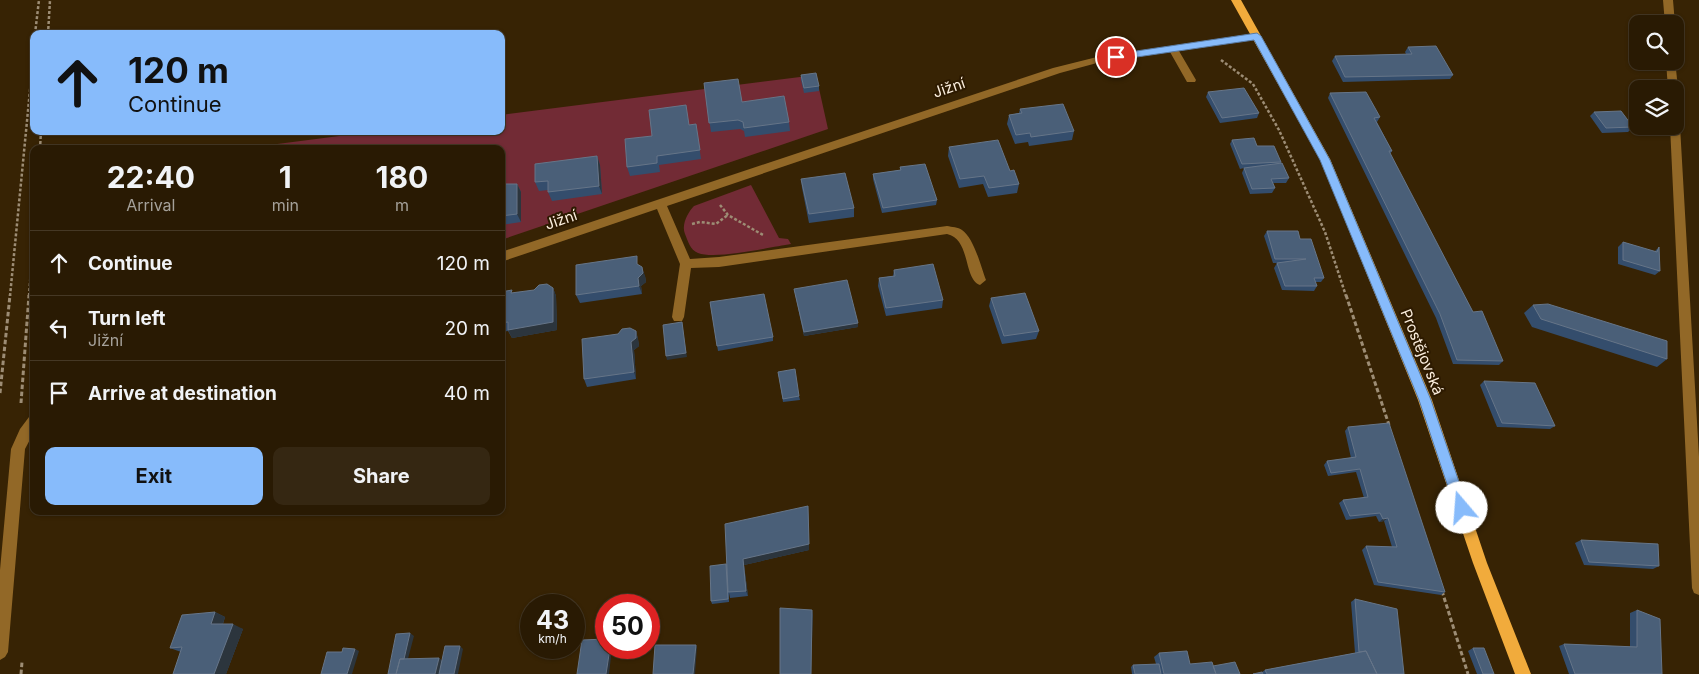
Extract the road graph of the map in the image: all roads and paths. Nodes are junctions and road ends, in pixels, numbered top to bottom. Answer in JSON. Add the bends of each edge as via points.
{"nodes":[{"id":1,"x":39,"y":0,"type":"edge"},
{"id":2,"x":50,"y":0,"type":"edge"},
{"id":3,"x":1236,"y":0,"type":"edge"},
{"id":4,"x":1668,"y":0,"type":"edge"},
{"id":5,"x":1669,"y":15,"type":"edge"},
{"id":6,"x":35,"y":30,"type":"edge"},
{"id":7,"x":48,"y":30,"type":"edge"},
{"id":8,"x":1257,"y":36,"type":"junction"},
{"id":9,"x":1173,"y":49,"type":"junction"},
{"id":10,"x":1216,"y":56,"type":"dead end"},
{"id":11,"x":1191,"y":80,"type":"dead end"},
{"id":12,"x":30,"y":89,"type":"edge"},
{"id":13,"x":1675,"y":135,"type":"edge"},
{"id":14,"x":718,"y":200,"type":"dead end"},
{"id":15,"x":660,"y":203,"type":"junction"},
{"id":16,"x":728,"y":215,"type":"junction"},
{"id":17,"x":691,"y":225,"type":"dead end"},
{"id":18,"x":764,"y":236,"type":"dead end"},
{"id":19,"x":505,"y":256,"type":"edge"},
{"id":20,"x":686,"y":264,"type":"junction"},
{"id":21,"x":30,"y":280,"type":"edge"},
{"id":22,"x":980,"y":280,"type":"dead end"},
{"id":23,"x":678,"y":317,"type":"dead end"},
{"id":24,"x":0,"y":393,"type":"edge"},
{"id":25,"x":20,"y":410,"type":"dead end"},
{"id":26,"x":30,"y":426,"type":"edge"},
{"id":27,"x":1392,"y":432,"type":"edge"},
{"id":28,"x":1441,"y":587,"type":"edge"},
{"id":29,"x":1699,"y":588,"type":"edge"},
{"id":30,"x":0,"y":652,"type":"edge"},
{"id":31,"x":1468,"y":674,"type":"edge"},
{"id":32,"x":1523,"y":674,"type":"edge"}],
"edges":[{"from":1,"to":6,"type":"path"},
{"from":2,"to":7,"type":"path"},
{"from":3,"to":8,"type":"main road","name":"Prostějovská"},
{"from":4,"to":5,"type":"street"},
{"from":8,"to":9,"type":"street","name":"Jižní"},
{"from":8,"to":32,"type":"main road","name":"Prostějovská","via":[[1325,160],[1425,400],[1480,563]]},
{"from":9,"to":11,"type":"street"},
{"from":9,"to":15,"type":"street","name":"Jižní","via":[[1097,60],[1057,70]]},
{"from":10,"to":27,"type":"path","via":[[1253,84],[1279,130],[1325,232]]},
{"from":12,"to":24,"type":"path"},
{"from":13,"to":29,"type":"street"},
{"from":14,"to":16,"type":"path"},
{"from":15,"to":19,"type":"street","name":"Jižní"},
{"from":15,"to":20,"type":"street"},
{"from":16,"to":17,"type":"path","via":[[716,224],[700,222]]},
{"from":16,"to":18,"type":"path"},
{"from":20,"to":22,"type":"street","via":[[947,230],[964,238]]},
{"from":20,"to":23,"type":"street"},
{"from":21,"to":25,"type":"path"},
{"from":26,"to":30,"type":"street","via":[[18,449]]},
{"from":28,"to":31,"type":"path"}]}
